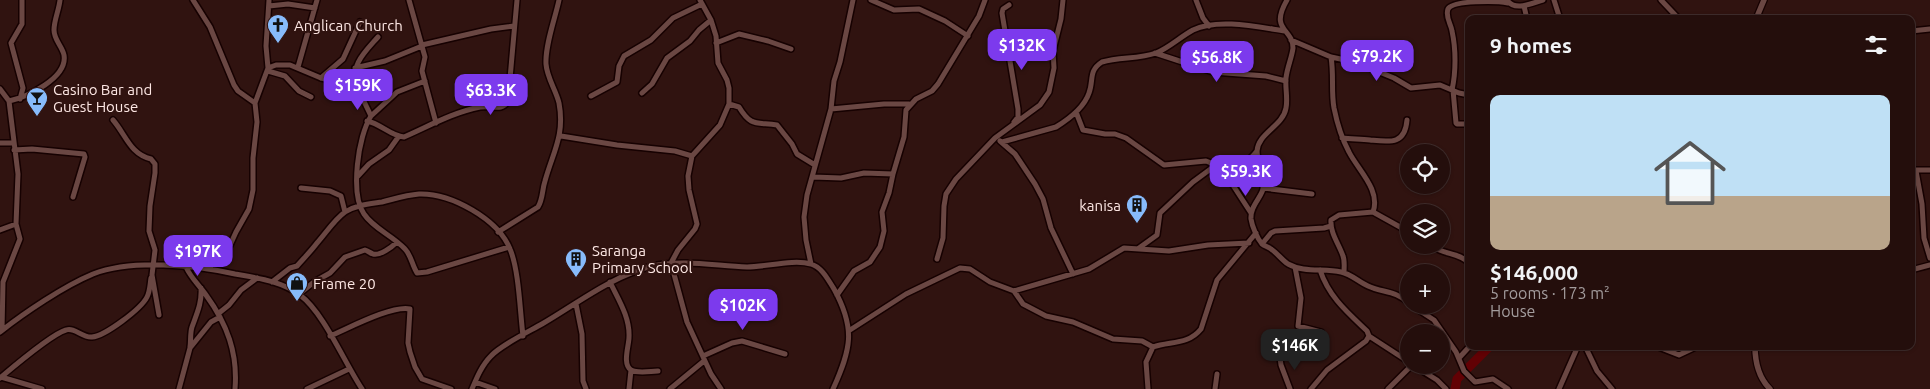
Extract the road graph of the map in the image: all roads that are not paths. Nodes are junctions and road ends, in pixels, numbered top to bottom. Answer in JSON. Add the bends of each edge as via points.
{"nodes":[{"id":1,"x":22,"y":0,"type":"edge"},
{"id":2,"x":60,"y":0,"type":"edge"},
{"id":3,"x":193,"y":0,"type":"edge"},
{"id":4,"x":317,"y":0,"type":"edge"},
{"id":5,"x":409,"y":0,"type":"edge"},
{"id":6,"x":517,"y":0,"type":"edge"},
{"id":7,"x":559,"y":0,"type":"edge"},
{"id":8,"x":853,"y":0,"type":"edge"},
{"id":9,"x":871,"y":0,"type":"edge"},
{"id":10,"x":985,"y":0,"type":"edge"},
{"id":11,"x":1063,"y":0,"type":"edge"},
{"id":12,"x":1196,"y":0,"type":"edge"},
{"id":13,"x":1287,"y":0,"type":"edge"},
{"id":14,"x":1543,"y":0,"type":"edge"},
{"id":15,"x":1554,"y":0,"type":"edge"},
{"id":16,"x":1764,"y":0,"type":"edge"},
{"id":17,"x":1664,"y":1,"type":"edge"},
{"id":18,"x":701,"y":2,"type":"edge"},
{"id":19,"x":1507,"y":2,"type":"edge"},
{"id":20,"x":269,"y":3,"type":"edge"},
{"id":21,"x":1009,"y":5,"type":"dead end"},
{"id":22,"x":1524,"y":6,"type":"junction"},
{"id":23,"x":315,"y":8,"type":"junction"},
{"id":24,"x":1526,"y":15,"type":"edge"},
{"id":25,"x":1559,"y":15,"type":"edge"},
{"id":26,"x":1676,"y":15,"type":"edge"},
{"id":27,"x":1758,"y":15,"type":"edge"},
{"id":28,"x":712,"y":20,"type":"junction"},
{"id":29,"x":360,"y":22,"type":"dead end"},
{"id":30,"x":514,"y":26,"type":"junction"},
{"id":31,"x":1209,"y":26,"type":"junction"},
{"id":32,"x":1930,"y":29,"type":"edge"},
{"id":33,"x":1285,"y":31,"type":"junction"},
{"id":34,"x":1915,"y":31,"type":"edge"},
{"id":35,"x":968,"y":36,"type":"junction"},
{"id":36,"x":378,"y":37,"type":"dead end"},
{"id":37,"x":1291,"y":40,"type":"junction"},
{"id":38,"x":716,"y":43,"type":"junction"},
{"id":39,"x":422,"y":46,"type":"junction"},
{"id":40,"x":791,"y":49,"type":"dead end"},
{"id":41,"x":1156,"y":53,"type":"junction"},
{"id":42,"x":1330,"y":57,"type":"junction"},
{"id":43,"x":298,"y":67,"type":"junction"},
{"id":44,"x":355,"y":68,"type":"junction"},
{"id":45,"x":268,"y":69,"type":"junction"},
{"id":46,"x":321,"y":78,"type":"junction"},
{"id":47,"x":425,"y":81,"type":"junction"},
{"id":48,"x":1286,"y":81,"type":"junction"},
{"id":49,"x":356,"y":88,"type":"junction"},
{"id":50,"x":0,"y":89,"type":"edge"},
{"id":51,"x":1452,"y":90,"type":"junction"},
{"id":52,"x":642,"y":93,"type":"dead end"},
{"id":53,"x":1465,"y":94,"type":"edge"},
{"id":54,"x":591,"y":96,"type":"dead end"},
{"id":55,"x":311,"y":97,"type":"dead end"},
{"id":56,"x":20,"y":98,"type":"junction"},
{"id":57,"x":9,"y":101,"type":"junction"},
{"id":58,"x":255,"y":103,"type":"junction"},
{"id":59,"x":729,"y":104,"type":"junction"},
{"id":60,"x":909,"y":104,"type":"junction"},
{"id":61,"x":831,"y":109,"type":"junction"},
{"id":62,"x":1076,"y":112,"type":"junction"},
{"id":63,"x":369,"y":118,"type":"junction"},
{"id":64,"x":113,"y":120,"type":"dead end"},
{"id":65,"x":1407,"y":120,"type":"dead end"},
{"id":66,"x":436,"y":122,"type":"junction"},
{"id":67,"x":1465,"y":124,"type":"edge"},
{"id":68,"x":1013,"y":125,"type":"junction"},
{"id":69,"x":399,"y":136,"type":"junction"},
{"id":70,"x":560,"y":136,"type":"junction"},
{"id":71,"x":995,"y":138,"type":"junction"},
{"id":72,"x":1342,"y":138,"type":"junction"},
{"id":73,"x":1002,"y":142,"type":"junction"},
{"id":74,"x":0,"y":143,"type":"edge"},
{"id":75,"x":13,"y":143,"type":"junction"},
{"id":76,"x":14,"y":150,"type":"junction"},
{"id":77,"x":1257,"y":151,"type":"junction"},
{"id":78,"x":692,"y":156,"type":"junction"},
{"id":79,"x":815,"y":165,"type":"junction"},
{"id":80,"x":1217,"y":167,"type":"junction"},
{"id":81,"x":1915,"y":170,"type":"edge"},
{"id":82,"x":1930,"y":170,"type":"edge"},
{"id":83,"x":892,"y":174,"type":"junction"},
{"id":84,"x":1915,"y":174,"type":"edge"},
{"id":85,"x":358,"y":176,"type":"junction"},
{"id":86,"x":813,"y":177,"type":"junction"},
{"id":87,"x":301,"y":188,"type":"dead end"},
{"id":88,"x":1263,"y":188,"type":"junction"},
{"id":89,"x":1312,"y":194,"type":"dead end"},
{"id":90,"x":73,"y":197,"type":"dead end"},
{"id":91,"x":359,"y":206,"type":"junction"},
{"id":92,"x":345,"y":212,"type":"junction"},
{"id":93,"x":1373,"y":212,"type":"junction"},
{"id":94,"x":1252,"y":214,"type":"junction"},
{"id":95,"x":16,"y":224,"type":"junction"},
{"id":96,"x":1331,"y":226,"type":"junction"},
{"id":97,"x":1400,"y":227,"type":"edge"},
{"id":98,"x":0,"y":230,"type":"edge"},
{"id":99,"x":498,"y":232,"type":"junction"},
{"id":100,"x":1256,"y":233,"type":"junction"},
{"id":101,"x":397,"y":242,"type":"junction"},
{"id":102,"x":1249,"y":243,"type":"junction"},
{"id":103,"x":1262,"y":244,"type":"junction"},
{"id":104,"x":509,"y":247,"type":"junction"},
{"id":105,"x":1139,"y":248,"type":"junction"},
{"id":106,"x":1450,"y":254,"type":"edge"},
{"id":107,"x":1465,"y":258,"type":"edge"},
{"id":108,"x":1930,"y":258,"type":"edge"},
{"id":109,"x":937,"y":259,"type":"dead end"},
{"id":110,"x":671,"y":263,"type":"junction"},
{"id":111,"x":811,"y":264,"type":"junction"},
{"id":112,"x":1930,"y":264,"type":"edge"},
{"id":113,"x":152,"y":266,"type":"junction"},
{"id":114,"x":186,"y":267,"type":"junction"},
{"id":115,"x":1295,"y":267,"type":"junction"},
{"id":116,"x":208,"y":268,"type":"junction"},
{"id":117,"x":1915,"y":269,"type":"edge"},
{"id":118,"x":1320,"y":270,"type":"junction"},
{"id":119,"x":1344,"y":273,"type":"junction"},
{"id":120,"x":1073,"y":274,"type":"junction"},
{"id":121,"x":152,"y":275,"type":"junction"},
{"id":122,"x":257,"y":278,"type":"junction"},
{"id":123,"x":1,"y":282,"type":"edge"},
{"id":124,"x":272,"y":282,"type":"junction"},
{"id":125,"x":610,"y":282,"type":"junction"},
{"id":126,"x":201,"y":288,"type":"junction"},
{"id":127,"x":1014,"y":291,"type":"junction"},
{"id":128,"x":299,"y":294,"type":"junction"},
{"id":129,"x":837,"y":295,"type":"junction"},
{"id":130,"x":1400,"y":297,"type":"edge"},
{"id":131,"x":576,"y":304,"type":"junction"},
{"id":132,"x":1425,"y":314,"type":"edge"},
{"id":133,"x":159,"y":315,"type":"dead end"},
{"id":134,"x":219,"y":315,"type":"junction"},
{"id":135,"x":850,"y":330,"type":"junction"},
{"id":136,"x":1,"y":331,"type":"edge"},
{"id":137,"x":1321,"y":332,"type":"dead end"},
{"id":138,"x":330,"y":336,"type":"junction"},
{"id":139,"x":522,"y":336,"type":"junction"},
{"id":140,"x":1369,"y":336,"type":"junction"},
{"id":141,"x":1154,"y":347,"type":"junction"},
{"id":142,"x":190,"y":348,"type":"junction"},
{"id":143,"x":1466,"y":350,"type":"edge"},
{"id":144,"x":1576,"y":350,"type":"edge"},
{"id":145,"x":1587,"y":350,"type":"edge"},
{"id":146,"x":1666,"y":350,"type":"edge"},
{"id":147,"x":1690,"y":350,"type":"edge"},
{"id":148,"x":1756,"y":350,"type":"edge"},
{"id":149,"x":785,"y":354,"type":"dead end"},
{"id":150,"x":1400,"y":356,"type":"edge"},
{"id":151,"x":704,"y":358,"type":"junction"},
{"id":152,"x":1280,"y":358,"type":"dead end"},
{"id":153,"x":1459,"y":358,"type":"junction"},
{"id":154,"x":349,"y":369,"type":"junction"},
{"id":155,"x":631,"y":370,"type":"junction"},
{"id":156,"x":658,"y":371,"type":"dead end"},
{"id":157,"x":1217,"y":374,"type":"dead end"},
{"id":158,"x":1404,"y":374,"type":"edge"},
{"id":159,"x":1427,"y":374,"type":"edge"},
{"id":160,"x":1,"y":377,"type":"edge"},
{"id":161,"x":475,"y":382,"type":"junction"},
{"id":162,"x":42,"y":389,"type":"edge"},
{"id":163,"x":179,"y":389,"type":"edge"},
{"id":164,"x":235,"y":389,"type":"edge"},
{"id":165,"x":307,"y":389,"type":"edge"},
{"id":166,"x":362,"y":389,"type":"edge"},
{"id":167,"x":451,"y":389,"type":"edge"},
{"id":168,"x":472,"y":389,"type":"edge"},
{"id":169,"x":495,"y":389,"type":"edge"},
{"id":170,"x":586,"y":389,"type":"edge"},
{"id":171,"x":629,"y":389,"type":"edge"},
{"id":172,"x":670,"y":389,"type":"edge"},
{"id":173,"x":721,"y":389,"type":"edge"},
{"id":174,"x":833,"y":389,"type":"edge"},
{"id":175,"x":1148,"y":389,"type":"edge"},
{"id":176,"x":1215,"y":389,"type":"edge"},
{"id":177,"x":1290,"y":389,"type":"edge"},
{"id":178,"x":1311,"y":389,"type":"edge"},
{"id":179,"x":1388,"y":389,"type":"edge"},
{"id":180,"x":1446,"y":389,"type":"edge"},
{"id":181,"x":1508,"y":389,"type":"edge"},
{"id":182,"x":1559,"y":389,"type":"edge"},
{"id":183,"x":1612,"y":389,"type":"edge"},
{"id":184,"x":1770,"y":389,"type":"edge"}],
"edges":[{"from":1,"to":56,"type":"street","via":[[22,24],[11,43],[23,88]]},
{"from":2,"to":56,"type":"street","via":[[54,37],[64,55],[62,66],[40,89]]},
{"from":3,"to":58,"type":"street","via":[[210,26],[234,85]]},
{"from":4,"to":23,"type":"street"},
{"from":5,"to":39,"type":"street"},
{"from":6,"to":30,"type":"street"},
{"from":7,"to":70,"type":"street","via":[[546,62],[559,102]]},
{"from":8,"to":61,"type":"street","via":[[834,81]]},
{"from":9,"to":35,"type":"street","via":[[894,10],[919,9]]},
{"from":10,"to":35,"type":"street"},
{"from":11,"to":68,"type":"street","via":[[1049,92],[1040,105]]},
{"from":12,"to":31,"type":"street"},
{"from":13,"to":33,"type":"street","via":[[1280,16]]},
{"from":14,"to":22,"type":"street"},
{"from":15,"to":25,"type":"street"},
{"from":16,"to":27,"type":"street"},
{"from":17,"to":26,"type":"street"},
{"from":18,"to":28,"type":"street"},
{"from":18,"to":54,"type":"street","via":[[673,18],[651,40],[624,56],[618,66],[617,82]]},
{"from":19,"to":22,"type":"street"},
{"from":19,"to":51,"type":"street","via":[[1473,1],[1450,5],[1447,15],[1453,36],[1455,78]]},
{"from":20,"to":23,"type":"street"},
{"from":20,"to":45,"type":"street"},
{"from":21,"to":68,"type":"street","via":[[1002,12],[1018,109]]},
{"from":22,"to":24,"type":"street"},
{"from":23,"to":43,"type":"street"},
{"from":28,"to":38,"type":"street"},
{"from":28,"to":52,"type":"street","via":[[667,58],[652,84]]},
{"from":29,"to":46,"type":"street","via":[[343,59]]},
{"from":30,"to":39,"type":"street"},
{"from":30,"to":66,"type":"street","via":[[507,104],[500,108],[482,106]]},
{"from":31,"to":33,"type":"street","via":[[1251,26]]},
{"from":31,"to":41,"type":"street","via":[[1191,31]]},
{"from":32,"to":34,"type":"street"},
{"from":33,"to":37,"type":"street"},
{"from":35,"to":60,"type":"street","via":[[932,91]]},
{"from":36,"to":44,"type":"street","via":[[363,53]]},
{"from":37,"to":42,"type":"street"},
{"from":37,"to":48,"type":"street","via":[[1293,49]]},
{"from":38,"to":40,"type":"street","via":[[739,34]]},
{"from":38,"to":59,"type":"street","via":[[718,63],[729,88]]},
{"from":39,"to":44,"type":"street","via":[[379,63]]},
{"from":39,"to":47,"type":"street"},
{"from":41,"to":48,"type":"street","via":[[1213,72]]},
{"from":41,"to":62,"type":"street","via":[[1109,60],[1096,66],[1090,92]]},
{"from":42,"to":51,"type":"street","via":[[1355,62],[1411,88],[1440,85]]},
{"from":42,"to":72,"type":"street","via":[[1334,108]]},
{"from":43,"to":45,"type":"street","via":[[282,65]]},
{"from":43,"to":46,"type":"street"},
{"from":44,"to":49,"type":"street"},
{"from":45,"to":55,"type":"street","via":[[285,76],[299,91]]},
{"from":45,"to":58,"type":"street"},
{"from":46,"to":49,"type":"street"},
{"from":47,"to":63,"type":"street","via":[[397,92]]},
{"from":47,"to":66,"type":"street"},
{"from":48,"to":77,"type":"street","via":[[1284,115],[1263,138]]},
{"from":49,"to":63,"type":"street"},
{"from":50,"to":57,"type":"street"},
{"from":51,"to":53,"type":"street"},
{"from":51,"to":67,"type":"street","via":[[1456,123]]},
{"from":56,"to":57,"type":"street"},
{"from":57,"to":75,"type":"street"},
{"from":58,"to":116,"type":"street","via":[[257,122],[249,209],[226,254]]},
{"from":59,"to":78,"type":"street","via":[[720,125]]},
{"from":59,"to":79,"type":"street","via":[[739,107],[752,122],[777,125],[797,154]]},
{"from":60,"to":61,"type":"street"},
{"from":60,"to":83,"type":"street","via":[[904,116],[904,137]]},
{"from":61,"to":79,"type":"street"},
{"from":62,"to":73,"type":"street","via":[[1056,127]]},
{"from":62,"to":80,"type":"street","via":[[1083,130],[1126,138],[1164,165],[1206,161]]},
{"from":63,"to":69,"type":"street"},
{"from":63,"to":85,"type":"street","via":[[360,151]]},
{"from":64,"to":113,"type":"street","via":[[136,152],[154,164],[155,184],[149,217],[149,231],[155,250]]},
{"from":65,"to":72,"type":"street","via":[[1405,133],[1390,142]]},
{"from":66,"to":69,"type":"street","via":[[404,137]]},
{"from":68,"to":71,"type":"street"},
{"from":69,"to":85,"type":"street","via":[[389,150]]},
{"from":70,"to":78,"type":"street"},
{"from":70,"to":99,"type":"street","via":[[538,207]]},
{"from":71,"to":73,"type":"street"},
{"from":71,"to":109,"type":"street","via":[[946,194],[943,238]]},
{"from":72,"to":93,"type":"street","via":[[1370,186],[1375,199]]},
{"from":73,"to":120,"type":"street","via":[[1015,154],[1035,184]]},
{"from":74,"to":75,"type":"street"},
{"from":75,"to":76,"type":"street"},
{"from":76,"to":90,"type":"street","via":[[84,154]]},
{"from":76,"to":95,"type":"street","via":[[18,174]]},
{"from":77,"to":80,"type":"street","via":[[1242,165]]},
{"from":77,"to":88,"type":"street","via":[[1264,176]]},
{"from":78,"to":110,"type":"street","via":[[689,190],[697,224]]},
{"from":79,"to":86,"type":"street"},
{"from":80,"to":94,"type":"street","via":[[1227,176]]},
{"from":80,"to":105,"type":"street","via":[[1193,182],[1160,213],[1157,235]]},
{"from":81,"to":82,"type":"street"},
{"from":83,"to":86,"type":"street"},
{"from":83,"to":129,"type":"street","via":[[882,212],[884,231],[880,247],[870,262],[854,271]]},
{"from":84,"to":108,"type":"street"},
{"from":85,"to":91,"type":"street"},
{"from":86,"to":111,"type":"street","via":[[804,211]]},
{"from":87,"to":92,"type":"street","via":[[336,193],[341,196]]},
{"from":88,"to":89,"type":"street"},
{"from":88,"to":94,"type":"street","via":[[1252,207]]},
{"from":91,"to":92,"type":"street"},
{"from":91,"to":99,"type":"street","via":[[402,196],[436,196],[465,206]]},
{"from":91,"to":101,"type":"street","via":[[370,223]]},
{"from":92,"to":124,"type":"street","via":[[297,266]]},
{"from":93,"to":96,"type":"street","via":[[1338,215]]},
{"from":93,"to":97,"type":"street"},
{"from":94,"to":100,"type":"street"},
{"from":95,"to":98,"type":"street"},
{"from":95,"to":123,"type":"street","via":[[19,244]]},
{"from":96,"to":103,"type":"street","via":[[1275,231]]},
{"from":96,"to":119,"type":"street","via":[[1344,256]]},
{"from":99,"to":104,"type":"street"},
{"from":100,"to":102,"type":"street"},
{"from":100,"to":103,"type":"street"},
{"from":101,"to":104,"type":"street","via":[[406,250],[420,274]]},
{"from":101,"to":128,"type":"street","via":[[378,254],[365,250],[346,257],[330,273]]},
{"from":102,"to":105,"type":"street","via":[[1169,251]]},
{"from":102,"to":141,"type":"street","via":[[1217,280],[1201,329],[1196,335],[1183,342]]},
{"from":103,"to":115,"type":"street"},
{"from":104,"to":139,"type":"street","via":[[518,286]]},
{"from":105,"to":120,"type":"street","via":[[1124,248],[1089,269]]},
{"from":106,"to":107,"type":"street"},
{"from":110,"to":111,"type":"street","via":[[749,267]]},
{"from":110,"to":125,"type":"street"},
{"from":110,"to":151,"type":"street","via":[[681,306]]},
{"from":111,"to":129,"type":"street","via":[[827,277]]},
{"from":112,"to":117,"type":"street"},
{"from":113,"to":114,"type":"street"},
{"from":113,"to":121,"type":"street"},
{"from":113,"to":136,"type":"street","via":[[116,268],[94,274],[61,290]]},
{"from":114,"to":116,"type":"street"},
{"from":114,"to":126,"type":"street"},
{"from":115,"to":118,"type":"street"},
{"from":115,"to":137,"type":"street","via":[[1301,298],[1298,326]]},
{"from":116,"to":122,"type":"street"},
{"from":118,"to":119,"type":"street"},
{"from":118,"to":140,"type":"street","via":[[1335,300]]},
{"from":119,"to":130,"type":"street","via":[[1368,286]]},
{"from":120,"to":127,"type":"street"},
{"from":121,"to":133,"type":"street"},
{"from":121,"to":160,"type":"street","via":[[148,295],[142,304],[107,332],[93,337],[68,329]]},
{"from":122,"to":124,"type":"street"},
{"from":122,"to":134,"type":"street","via":[[241,290]]},
{"from":123,"to":136,"type":"street"},
{"from":124,"to":128,"type":"street"},
{"from":125,"to":131,"type":"street"},
{"from":125,"to":155,"type":"street","via":[[626,318],[629,337],[627,362]]},
{"from":126,"to":134,"type":"street"},
{"from":126,"to":142,"type":"street","via":[[202,299],[192,328]]},
{"from":127,"to":135,"type":"street","via":[[990,282],[970,269],[960,268],[906,294]]},
{"from":127,"to":141,"type":"street","via":[[1023,304],[1046,316],[1073,322],[1113,339],[1142,341]]},
{"from":128,"to":138,"type":"street","via":[[316,311]]},
{"from":129,"to":135,"type":"street"},
{"from":131,"to":139,"type":"street"},
{"from":131,"to":170,"type":"street"},
{"from":132,"to":153,"type":"street","via":[[1434,320]]},
{"from":134,"to":142,"type":"street"},
{"from":134,"to":164,"type":"street","via":[[233,348]]},
{"from":135,"to":174,"type":"street","via":[[843,366]]},
{"from":138,"to":154,"type":"street"},
{"from":138,"to":167,"type":"street","via":[[386,312],[410,309],[408,344],[415,367],[422,379]]},
{"from":139,"to":161,"type":"street","via":[[491,355]]},
{"from":140,"to":150,"type":"street"},
{"from":140,"to":178,"type":"street","via":[[1327,370]]},
{"from":141,"to":175,"type":"street","via":[[1146,362]]},
{"from":142,"to":163,"type":"street"},
{"from":143,"to":153,"type":"street"},
{"from":144,"to":182,"type":"street"},
{"from":145,"to":183,"type":"street","via":[[1597,371]]},
{"from":146,"to":147,"type":"street","via":[[1679,355]]},
{"from":148,"to":184,"type":"street","via":[[1762,381]]},
{"from":149,"to":151,"type":"street","via":[[742,340]]},
{"from":151,"to":172,"type":"street"},
{"from":151,"to":173,"type":"street"},
{"from":152,"to":177,"type":"street"},
{"from":153,"to":181,"type":"street","via":[[1464,371],[1475,382],[1492,379]]},
{"from":154,"to":165,"type":"street"},
{"from":154,"to":166,"type":"street"},
{"from":155,"to":156,"type":"street"},
{"from":155,"to":171,"type":"street"},
{"from":157,"to":176,"type":"street"},
{"from":158,"to":179,"type":"street"},
{"from":159,"to":180,"type":"street"},
{"from":160,"to":162,"type":"street"},
{"from":161,"to":168,"type":"street"},
{"from":161,"to":169,"type":"street"}]}
